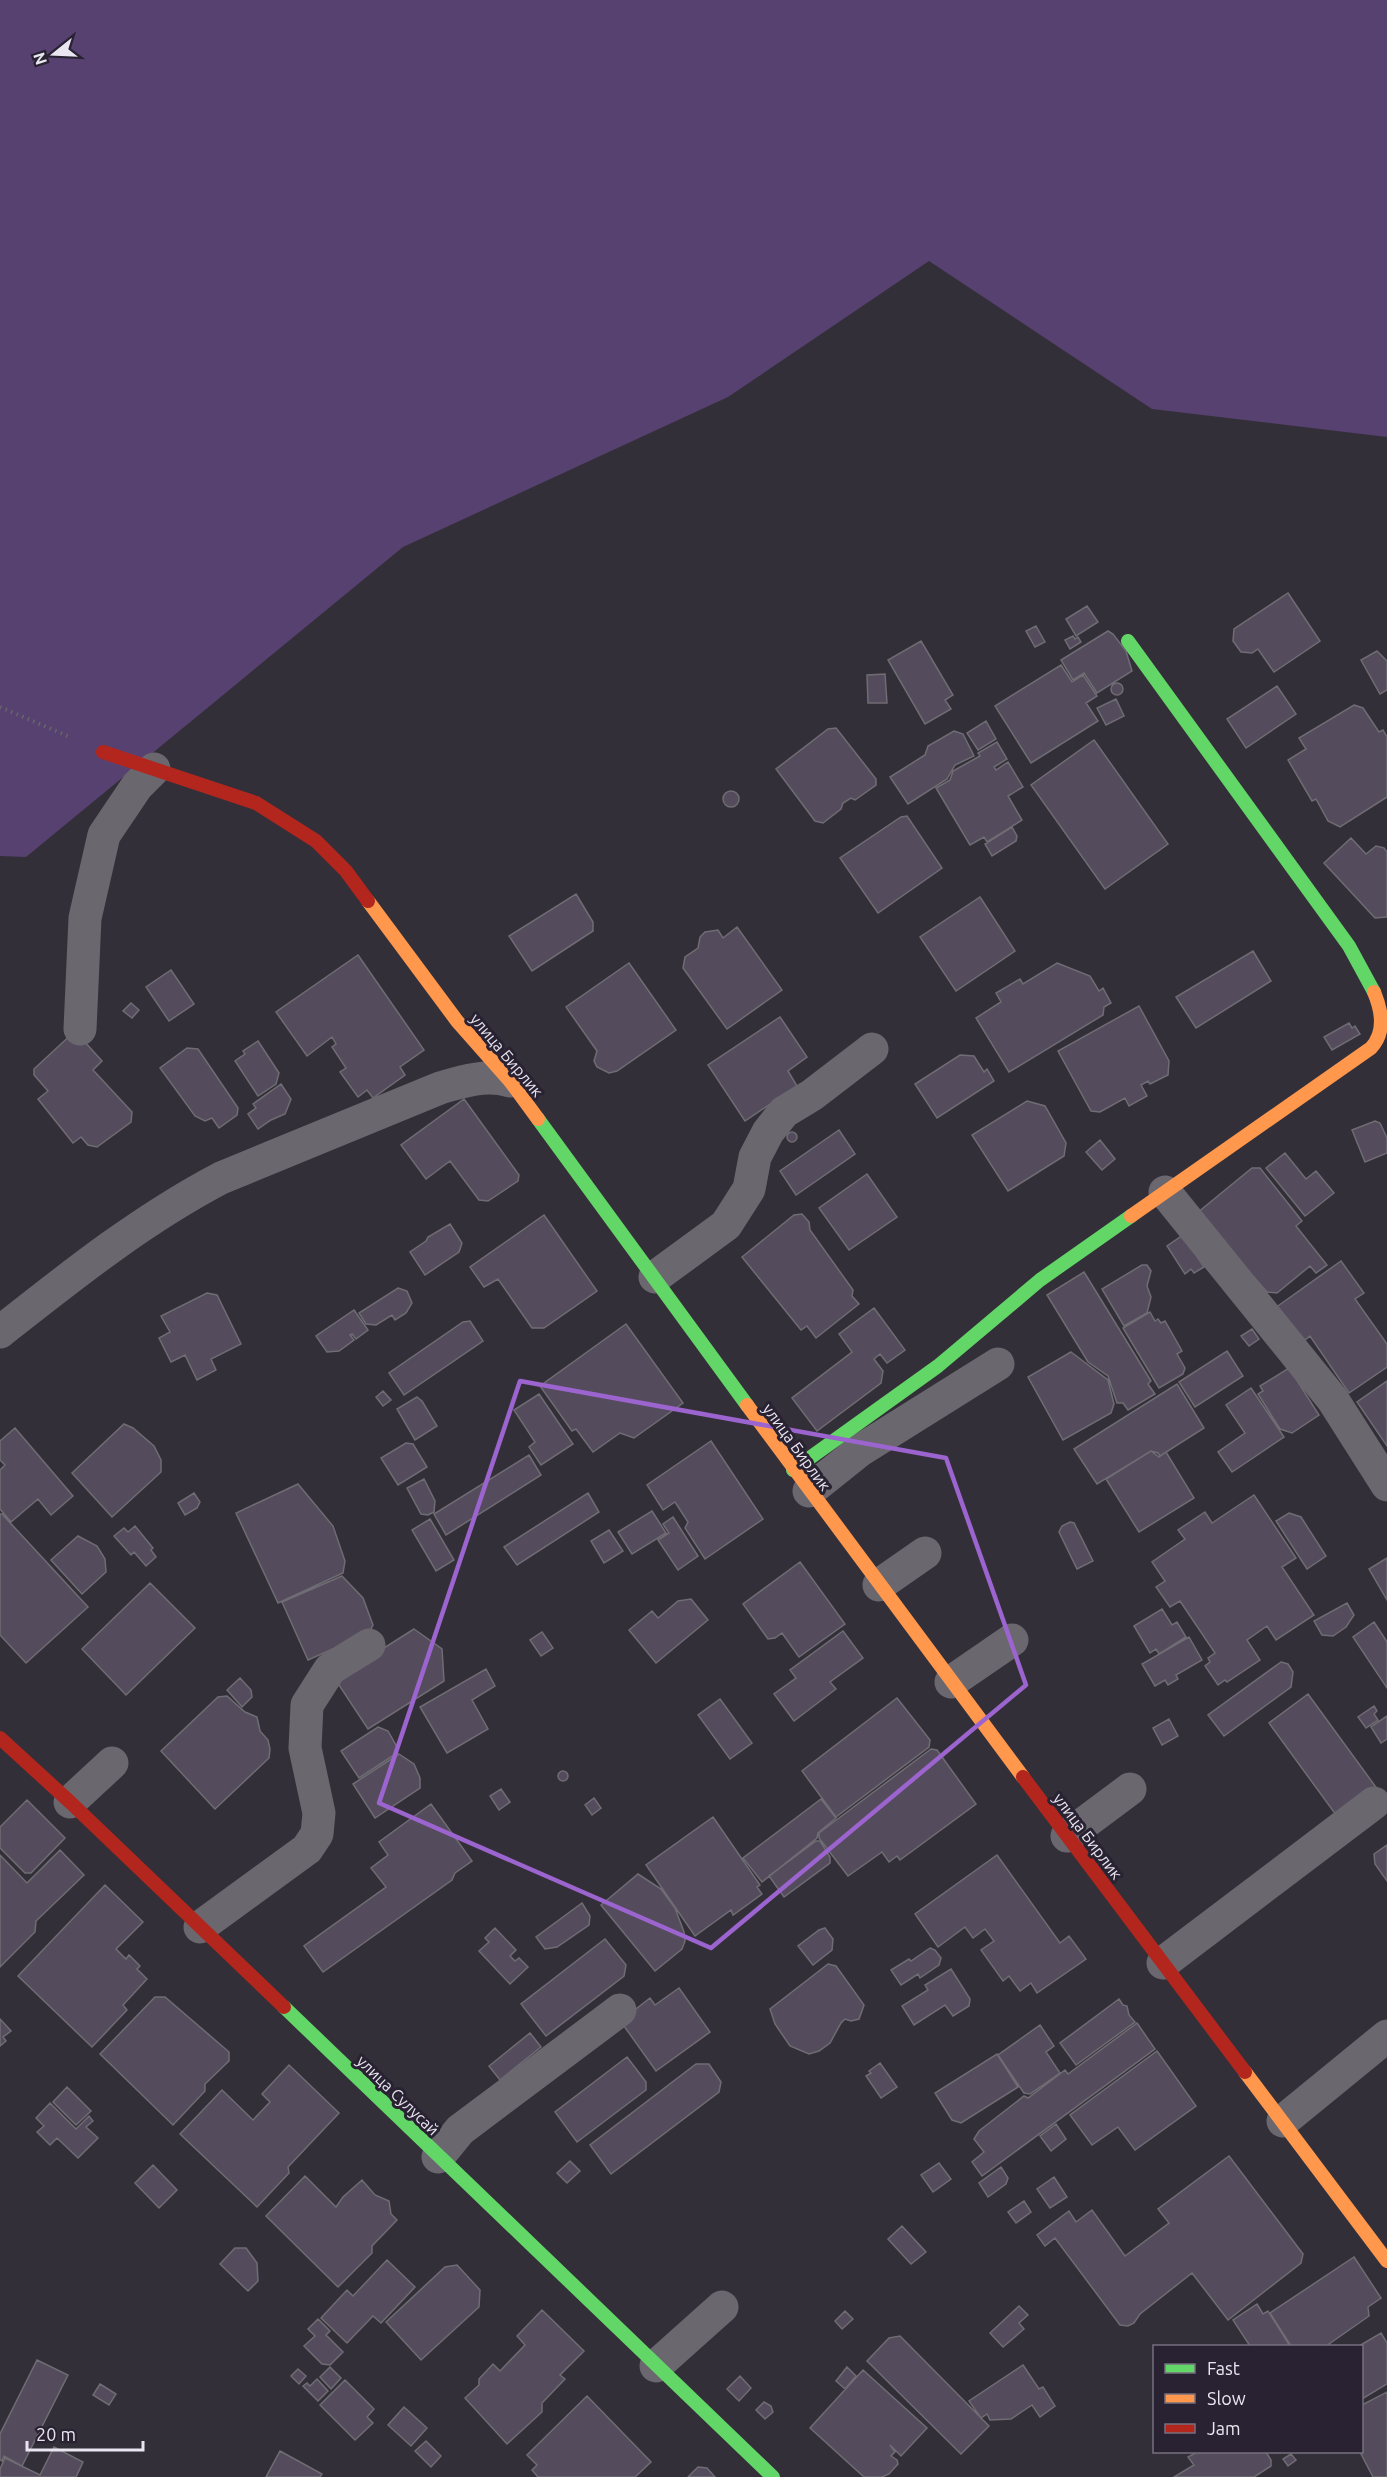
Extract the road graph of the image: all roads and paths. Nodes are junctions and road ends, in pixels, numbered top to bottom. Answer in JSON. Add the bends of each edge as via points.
{"nodes":[{"id":1,"x":1128,"y":641,"type":"dead end"},
{"id":2,"x":0,"y":707,"type":"edge"},
{"id":3,"x":103,"y":752,"type":"joint"},
{"id":4,"x":154,"y":769,"type":"junction"},
{"id":5,"x":80,"y":1029,"type":"dead end"},
{"id":6,"x":872,"y":1049,"type":"dead end"},
{"id":7,"x":510,"y":1082,"type":"junction"},
{"id":8,"x":1165,"y":1192,"type":"junction"},
{"id":9,"x":655,"y":1276,"type":"junction"},
{"id":10,"x":0,"y":1332,"type":"edge"},
{"id":11,"x":998,"y":1364,"type":"dead end"},
{"id":12,"x":801,"y":1480,"type":"junction"},
{"id":13,"x":1387,"y":1485,"type":"edge"},
{"id":14,"x":925,"y":1553,"type":"dead end"},
{"id":15,"x":879,"y":1585,"type":"junction"},
{"id":16,"x":1012,"y":1640,"type":"dead end"},
{"id":17,"x":369,"y":1645,"type":"dead end"},
{"id":18,"x":951,"y":1682,"type":"junction"},
{"id":19,"x":0,"y":1738,"type":"edge"},
{"id":20,"x":112,"y":1763,"type":"dead end"},
{"id":21,"x":1130,"y":1789,"type":"dead end"},
{"id":22,"x":70,"y":1802,"type":"junction"},
{"id":23,"x":1374,"y":1803,"type":"dead end"},
{"id":24,"x":1067,"y":1836,"type":"junction"},
{"id":25,"x":200,"y":1927,"type":"junction"},
{"id":26,"x":1163,"y":1963,"type":"junction"},
{"id":27,"x":620,"y":2010,"type":"dead end"},
{"id":28,"x":1387,"y":2036,"type":"edge"},
{"id":29,"x":1282,"y":2121,"type":"junction"},
{"id":30,"x":438,"y":2157,"type":"junction"},
{"id":31,"x":1387,"y":2262,"type":"edge"},
{"id":32,"x":722,"y":2307,"type":"dead end"},
{"id":33,"x":656,"y":2366,"type":"junction"},
{"id":34,"x":773,"y":2477,"type":"edge"}],
"edges":[{"from":1,"to":8,"type":"street","via":[[1349,946],[1381,1011],[1381,1032],[1363,1055]]},
{"from":2,"to":3,"type":"path"},
{"from":3,"to":4,"type":"street","name":"улица Бирлик"},
{"from":4,"to":5,"type":"street","via":[[137,786],[104,835],[85,918]]},
{"from":4,"to":7,"type":"street","name":"улица Бирлик","via":[[256,803],[316,841],[346,870],[457,1020]]},
{"from":6,"to":9,"type":"street","via":[[784,1112],[755,1157],[749,1190],[726,1225]]},
{"from":7,"to":9,"type":"street","name":"улица Бирлик"},
{"from":7,"to":10,"type":"street","via":[[499,1078],[472,1079],[440,1088],[221,1178],[108,1247]]},
{"from":8,"to":12,"type":"street","via":[[1040,1280]]},
{"from":8,"to":13,"type":"street","via":[[1333,1400]]},
{"from":9,"to":12,"type":"street","name":"улица Бирлик"},
{"from":11,"to":12,"type":"street","via":[[859,1451]]},
{"from":12,"to":15,"type":"street","name":"улица Бирлик"},
{"from":14,"to":15,"type":"street"},
{"from":15,"to":18,"type":"street","name":"улица Бирлик"},
{"from":16,"to":18,"type":"street"},
{"from":17,"to":25,"type":"street","via":[[330,1670],[307,1705],[305,1748],[319,1813],[317,1834],[307,1849]]},
{"from":18,"to":24,"type":"street","name":"улица Бирлик"},
{"from":19,"to":22,"type":"street","name":"улица Сулусай"},
{"from":20,"to":22,"type":"street"},
{"from":21,"to":24,"type":"street"},
{"from":22,"to":25,"type":"street","name":"улица Сулусай"},
{"from":23,"to":26,"type":"street"},
{"from":24,"to":26,"type":"street","name":"улица Бирлик"},
{"from":25,"to":30,"type":"street","name":"улица Сулусай"},
{"from":26,"to":29,"type":"street","name":"улица Бирлик"},
{"from":27,"to":30,"type":"street","via":[[460,2130]]},
{"from":28,"to":29,"type":"street"},
{"from":29,"to":31,"type":"street","name":"улица Бирлик"},
{"from":30,"to":33,"type":"street","name":"улица Сулусай"},
{"from":32,"to":33,"type":"street"},
{"from":33,"to":34,"type":"street","name":"улица Сулусай"}]}
